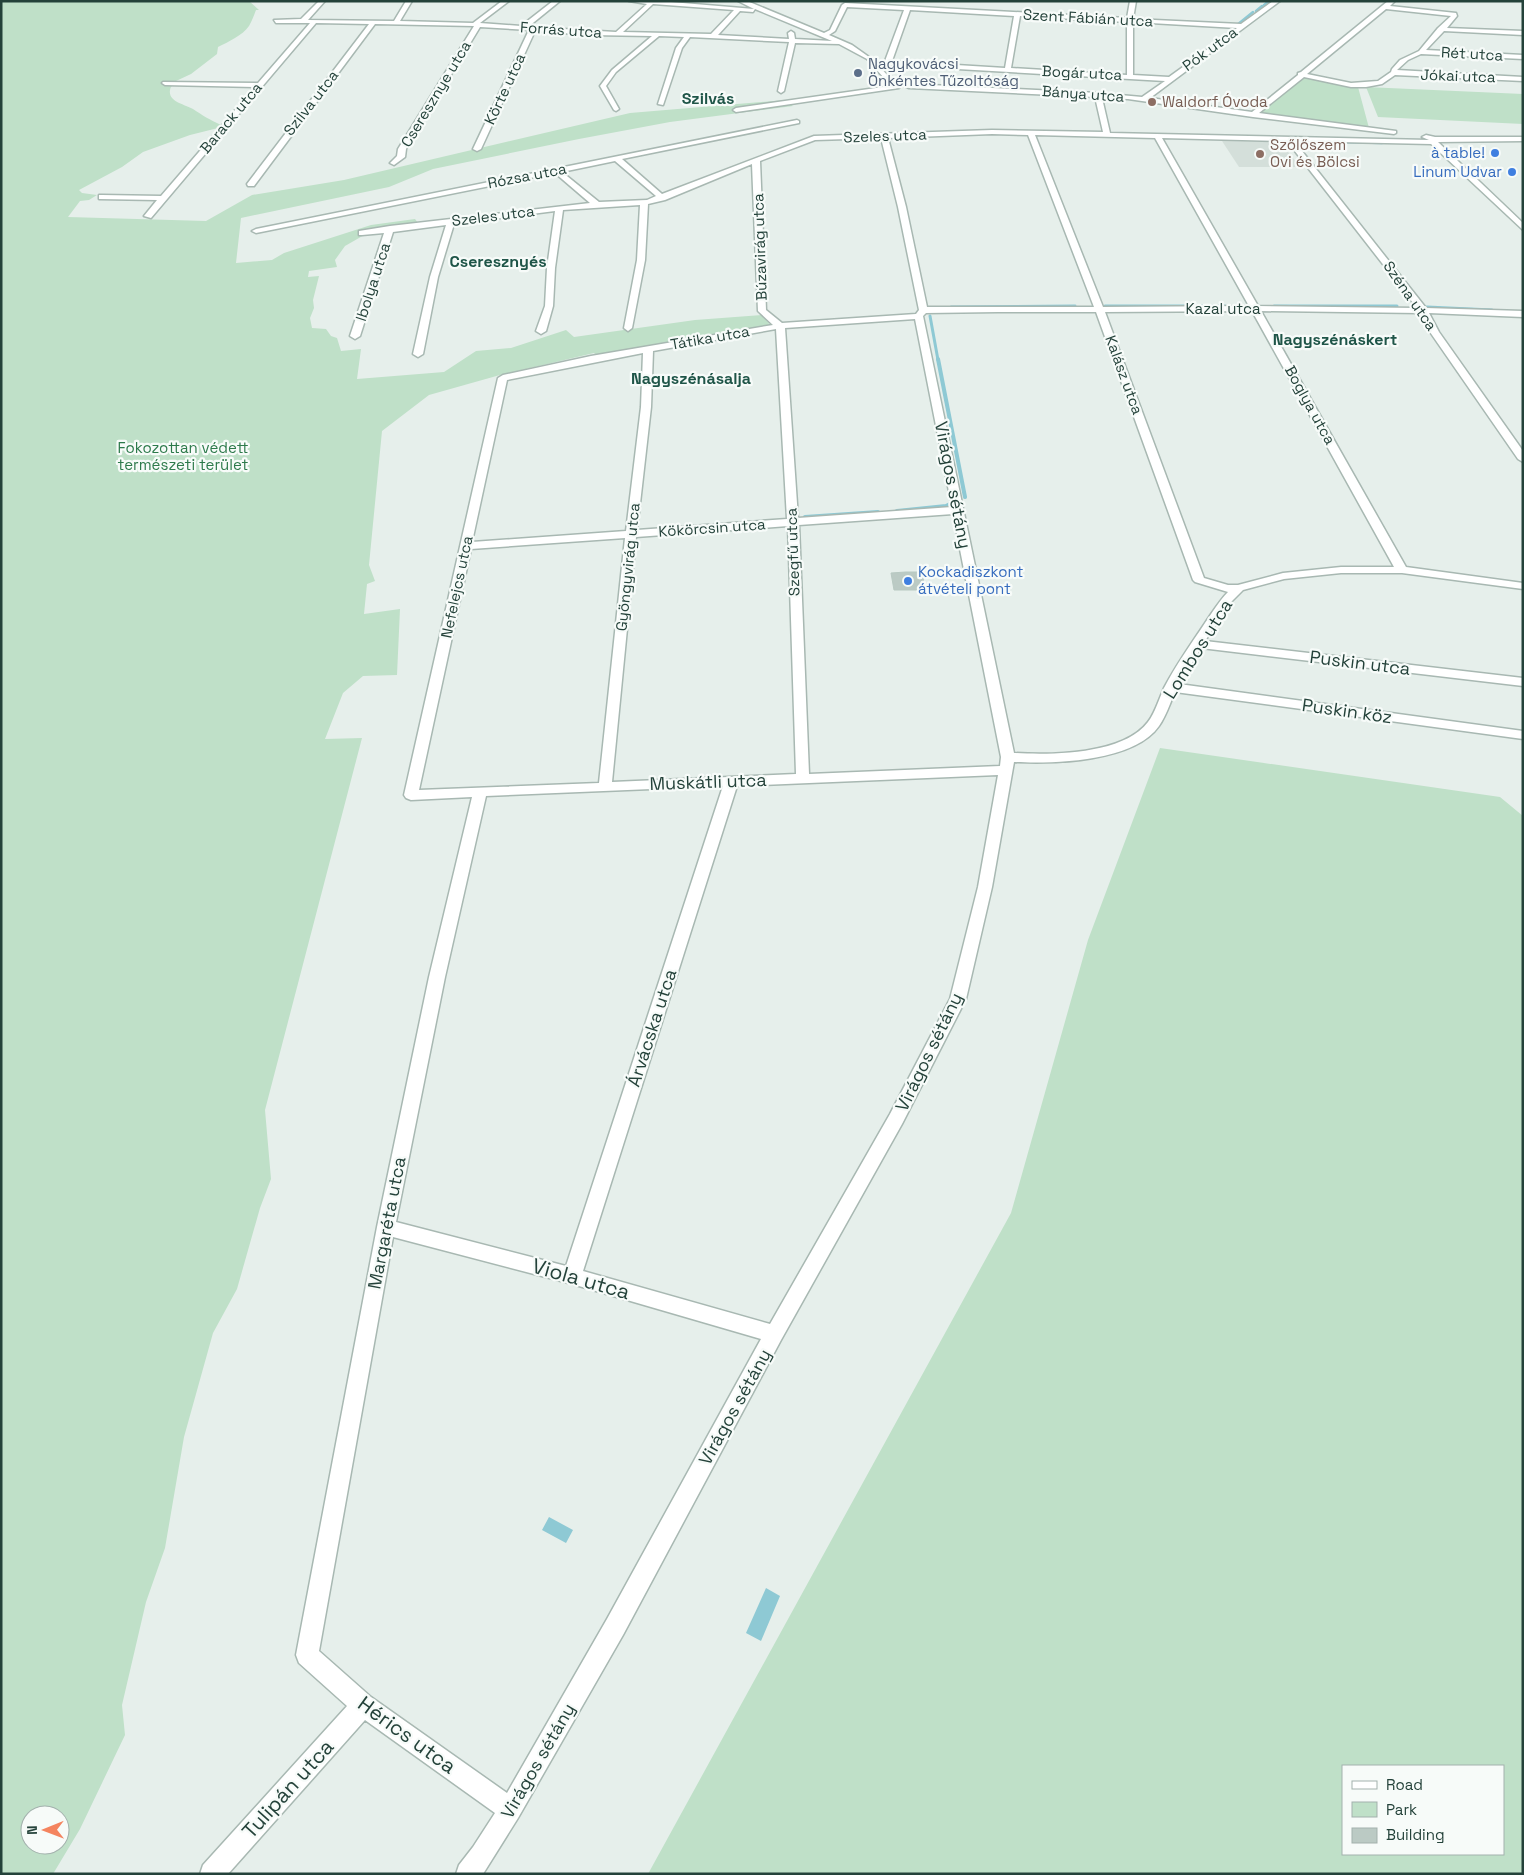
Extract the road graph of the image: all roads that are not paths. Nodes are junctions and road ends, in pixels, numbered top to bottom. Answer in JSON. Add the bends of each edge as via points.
{"nodes":[{"id":1,"x":322,"y":1,"type":"edge"},
{"id":2,"x":409,"y":1,"type":"edge"},
{"id":3,"x":506,"y":1,"type":"edge"},
{"id":4,"x":557,"y":1,"type":"edge"},
{"id":5,"x":632,"y":1,"type":"edge"},
{"id":6,"x":741,"y":1,"type":"edge"},
{"id":7,"x":851,"y":1,"type":"edge"},
{"id":8,"x":1132,"y":1,"type":"edge"},
{"id":9,"x":1277,"y":1,"type":"edge"},
{"id":10,"x":1392,"y":1,"type":"edge"},
{"id":11,"x":651,"y":3,"type":"junction"},
{"id":12,"x":845,"y":5,"type":"junction"},
{"id":13,"x":982,"y":5,"type":"dead end"},
{"id":14,"x":1385,"y":7,"type":"junction"},
{"id":15,"x":907,"y":9,"type":"junction"},
{"id":16,"x":738,"y":10,"type":"junction"},
{"id":17,"x":767,"y":11,"type":"junction"},
{"id":18,"x":968,"y":12,"type":"junction"},
{"id":19,"x":1016,"y":15,"type":"junction"},
{"id":20,"x":1130,"y":20,"type":"junction"},
{"id":21,"x":276,"y":21,"type":"dead end"},
{"id":22,"x":303,"y":21,"type":"junction"},
{"id":23,"x":794,"y":21,"type":"junction"},
{"id":24,"x":314,"y":22,"type":"junction"},
{"id":25,"x":373,"y":22,"type":"junction"},
{"id":26,"x":395,"y":23,"type":"junction"},
{"id":27,"x":477,"y":25,"type":"junction"},
{"id":28,"x":1241,"y":26,"type":"junction"},
{"id":29,"x":522,"y":28,"type":"junction"},
{"id":30,"x":533,"y":29,"type":"junction"},
{"id":31,"x":1440,"y":29,"type":"junction"},
{"id":32,"x":1523,"y":33,"type":"edge"},
{"id":33,"x":617,"y":34,"type":"junction"},
{"id":34,"x":658,"y":34,"type":"junction"},
{"id":35,"x":688,"y":35,"type":"junction"},
{"id":36,"x":825,"y":35,"type":"junction"},
{"id":37,"x":712,"y":37,"type":"junction"},
{"id":38,"x":792,"y":42,"type":"junction"},
{"id":39,"x":846,"y":44,"type":"junction"},
{"id":40,"x":1420,"y":52,"type":"junction"},
{"id":41,"x":1510,"y":56,"type":"junction"},
{"id":42,"x":1523,"y":56,"type":"edge"},
{"id":43,"x":888,"y":63,"type":"junction"},
{"id":44,"x":875,"y":64,"type":"junction"},
{"id":45,"x":1519,"y":67,"type":"dead end"},
{"id":46,"x":1008,"y":70,"type":"junction"},
{"id":47,"x":1394,"y":73,"type":"junction"},
{"id":48,"x":1300,"y":74,"type":"junction"},
{"id":49,"x":1130,"y":76,"type":"junction"},
{"id":50,"x":1523,"y":78,"type":"edge"},
{"id":51,"x":1169,"y":79,"type":"junction"},
{"id":52,"x":165,"y":83,"type":"dead end"},
{"id":53,"x":259,"y":85,"type":"junction"},
{"id":54,"x":909,"y":86,"type":"junction"},
{"id":55,"x":897,"y":87,"type":"junction"},
{"id":56,"x":781,"y":91,"type":"dead end"},
{"id":57,"x":1098,"y":95,"type":"junction"},
{"id":58,"x":880,"y":98,"type":"dead end"},
{"id":59,"x":1144,"y":98,"type":"junction"},
{"id":60,"x":661,"y":104,"type":"dead end"},
{"id":61,"x":616,"y":109,"type":"dead end"},
{"id":62,"x":736,"y":110,"type":"dead end"},
{"id":63,"x":785,"y":115,"type":"dead end"},
{"id":64,"x":1253,"y":115,"type":"junction"},
{"id":65,"x":1031,"y":133,"type":"junction"},
{"id":66,"x":1107,"y":134,"type":"junction"},
{"id":67,"x":1157,"y":135,"type":"junction"},
{"id":68,"x":884,"y":136,"type":"junction"},
{"id":69,"x":1290,"y":139,"type":"junction"},
{"id":70,"x":1423,"y":139,"type":"junction"},
{"id":71,"x":1434,"y":140,"type":"junction"},
{"id":72,"x":1523,"y":140,"type":"edge"},
{"id":73,"x":477,"y":149,"type":"dead end"},
{"id":74,"x":617,"y":159,"type":"junction"},
{"id":75,"x":756,"y":160,"type":"junction"},
{"id":76,"x":394,"y":163,"type":"dead end"},
{"id":77,"x":556,"y":170,"type":"junction"},
{"id":78,"x":251,"y":184,"type":"dead end"},
{"id":79,"x":102,"y":198,"type":"dead end"},
{"id":80,"x":163,"y":198,"type":"junction"},
{"id":81,"x":662,"y":198,"type":"junction"},
{"id":82,"x":644,"y":203,"type":"junction"},
{"id":83,"x":596,"y":204,"type":"junction"},
{"id":84,"x":559,"y":208,"type":"junction"},
{"id":85,"x":148,"y":216,"type":"dead end"},
{"id":86,"x":451,"y":221,"type":"junction"},
{"id":87,"x":390,"y":228,"type":"junction"},
{"id":88,"x":1523,"y":228,"type":"edge"},
{"id":89,"x":256,"y":231,"type":"dead end"},
{"id":90,"x":362,"y":232,"type":"dead end"},
{"id":91,"x":1256,"y":308,"type":"junction"},
{"id":92,"x":1100,"y":310,"type":"junction"},
{"id":93,"x":1423,"y":310,"type":"junction"},
{"id":94,"x":921,"y":313,"type":"junction"},
{"id":95,"x":1523,"y":314,"type":"edge"},
{"id":96,"x":780,"y":326,"type":"junction"},
{"id":97,"x":628,"y":328,"type":"dead end"},
{"id":98,"x":542,"y":331,"type":"dead end"},
{"id":99,"x":355,"y":336,"type":"dead end"},
{"id":100,"x":648,"y":349,"type":"junction"},
{"id":101,"x":418,"y":354,"type":"dead end"},
{"id":102,"x":502,"y":378,"type":"joint"},
{"id":103,"x":1523,"y":459,"type":"edge"},
{"id":104,"x":958,"y":510,"type":"junction"},
{"id":105,"x":793,"y":523,"type":"junction"},
{"id":106,"x":631,"y":533,"type":"junction"},
{"id":107,"x":466,"y":546,"type":"junction"},
{"id":108,"x":1402,"y":570,"type":"junction"},
{"id":109,"x":1523,"y":586,"type":"edge"},
{"id":110,"x":1239,"y":588,"type":"junction"},
{"id":111,"x":1197,"y":644,"type":"junction"},
{"id":112,"x":1523,"y":682,"type":"edge"},
{"id":113,"x":1171,"y":687,"type":"junction"},
{"id":114,"x":1523,"y":735,"type":"edge"},
{"id":115,"x":1007,"y":763,"type":"junction"},
{"id":116,"x":803,"y":779,"type":"junction"},
{"id":117,"x":732,"y":781,"type":"junction"},
{"id":118,"x":605,"y":786,"type":"junction"},
{"id":119,"x":480,"y":792,"type":"junction"},
{"id":120,"x":411,"y":795,"type":"joint"},
{"id":121,"x":386,"y":1227,"type":"junction"},
{"id":122,"x":572,"y":1276,"type":"junction"},
{"id":123,"x":774,"y":1334,"type":"junction"},
{"id":124,"x":307,"y":1655,"type":"joint"},
{"id":125,"x":363,"y":1705,"type":"junction"},
{"id":126,"x":510,"y":1810,"type":"junction"},
{"id":127,"x":212,"y":1874,"type":"edge"},
{"id":128,"x":468,"y":1874,"type":"edge"}],
"edges":[{"from":1,"to":22,"type":"street"},
{"from":2,"to":26,"type":"street"},
{"from":3,"to":27,"type":"street"},
{"from":4,"to":29,"type":"street"},
{"from":5,"to":11,"type":"street"},
{"from":6,"to":17,"type":"street"},
{"from":7,"to":12,"type":"street"},
{"from":8,"to":20,"type":"street"},
{"from":9,"to":28,"type":"street","name":"Pók utca"},
{"from":10,"to":14,"type":"street"},
{"from":11,"to":16,"type":"street"},
{"from":11,"to":33,"type":"street"},
{"from":12,"to":15,"type":"street","name":"Szent Fábián utca"},
{"from":12,"to":36,"type":"street","via":[[832,31]]},
{"from":13,"to":18,"type":"street"},
{"from":14,"to":31,"type":"street","via":[[1454,14]]},
{"from":14,"to":48,"type":"street"},
{"from":15,"to":18,"type":"street","name":"Szent Fábián utca"},
{"from":15,"to":43,"type":"street"},
{"from":16,"to":17,"type":"street"},
{"from":16,"to":37,"type":"street"},
{"from":17,"to":23,"type":"street"},
{"from":18,"to":19,"type":"street","name":"Szent Fábián utca"},
{"from":19,"to":20,"type":"street","name":"Szent Fábián utca"},
{"from":19,"to":46,"type":"street"},
{"from":20,"to":28,"type":"street","name":"Szent Fábián utca"},
{"from":20,"to":49,"type":"street"},
{"from":21,"to":22,"type":"street","name":"Forrás utca"},
{"from":22,"to":24,"type":"street","name":"Forrás utca"},
{"from":23,"to":36,"type":"street"},
{"from":23,"to":38,"type":"street","via":[[790,24]]},
{"from":24,"to":25,"type":"street","name":"Forrás utca"},
{"from":24,"to":53,"type":"street","name":"Barack utca"},
{"from":25,"to":26,"type":"street","name":"Forrás utca"},
{"from":25,"to":78,"type":"street","name":"Szilva utca"},
{"from":26,"to":27,"type":"street","name":"Forrás utca"},
{"from":27,"to":29,"type":"street","name":"Forrás utca"},
{"from":27,"to":76,"type":"street","name":"Cseresznye utca","via":[[402,149],[401,157]]},
{"from":28,"to":51,"type":"street","name":"Pók utca"},
{"from":29,"to":30,"type":"street","name":"Forrás utca"},
{"from":30,"to":33,"type":"street","name":"Forrás utca"},
{"from":30,"to":73,"type":"street","name":"Körte utca"},
{"from":31,"to":32,"type":"street"},
{"from":31,"to":40,"type":"street"},
{"from":33,"to":34,"type":"street","name":"Forrás utca"},
{"from":34,"to":35,"type":"street","name":"Forrás utca"},
{"from":34,"to":61,"type":"street","via":[[614,71],[603,86]]},
{"from":35,"to":37,"type":"street","name":"Forrás utca"},
{"from":35,"to":60,"type":"street","via":[[679,48]]},
{"from":36,"to":39,"type":"street"},
{"from":37,"to":38,"type":"street","name":"Forrás utca"},
{"from":38,"to":39,"type":"street","name":"Forrás utca"},
{"from":38,"to":56,"type":"street"},
{"from":39,"to":44,"type":"street"},
{"from":40,"to":41,"type":"street","name":"Rét utca"},
{"from":40,"to":47,"type":"street","via":[[1399,64]]},
{"from":41,"to":42,"type":"street","name":"Rét utca"},
{"from":41,"to":45,"type":"street","name":"Jókai utca"},
{"from":43,"to":44,"type":"street","name":"Bogár utca"},
{"from":43,"to":46,"type":"street","name":"Bogár utca"},
{"from":44,"to":54,"type":"street","via":[[886,77]]},
{"from":46,"to":49,"type":"street","name":"Bogár utca"},
{"from":47,"to":48,"type":"street","via":[[1380,83],[1366,85]]},
{"from":47,"to":50,"type":"street","name":"Jókai utca"},
{"from":48,"to":64,"type":"street"},
{"from":49,"to":51,"type":"street","name":"Bogár utca"},
{"from":51,"to":59,"type":"street","name":"Pók utca"},
{"from":52,"to":53,"type":"street"},
{"from":53,"to":80,"type":"street","name":"Barack utca"},
{"from":54,"to":55,"type":"street"},
{"from":54,"to":57,"type":"street","name":"Bánya utca"},
{"from":55,"to":58,"type":"street","via":[[880,94]]},
{"from":55,"to":62,"type":"street"},
{"from":57,"to":59,"type":"street","name":"Bánya utca"},
{"from":57,"to":66,"type":"street"},
{"from":59,"to":64,"type":"street","name":"Bánya utca"},
{"from":63,"to":74,"type":"street","name":"Rózsa utca","via":[[800,125]]},
{"from":64,"to":70,"type":"street","name":"Bánya utca"},
{"from":65,"to":66,"type":"street","name":"Szeles utca"},
{"from":65,"to":68,"type":"street","name":"Szeles utca"},
{"from":65,"to":92,"type":"street","name":"Kalász utca"},
{"from":66,"to":67,"type":"street","name":"Szeles utca"},
{"from":67,"to":69,"type":"street","name":"Szeles utca"},
{"from":67,"to":91,"type":"street","name":"Boglya utca"},
{"from":68,"to":75,"type":"street","name":"Szeles utca","via":[[813,136]]},
{"from":68,"to":94,"type":"street","name":"Virágos sétány","via":[[902,207]]},
{"from":69,"to":70,"type":"street","name":"Szeles utca"},
{"from":69,"to":93,"type":"street","name":"Széna utca"},
{"from":70,"to":71,"type":"street","name":"Szeles utca"},
{"from":71,"to":72,"type":"street"},
{"from":71,"to":88,"type":"street"},
{"from":74,"to":77,"type":"street","name":"Rózsa utca"},
{"from":74,"to":81,"type":"street"},
{"from":75,"to":81,"type":"street","name":"Szeles utca"},
{"from":75,"to":96,"type":"street","name":"Búzavirág utca","via":[[762,311]]},
{"from":77,"to":83,"type":"street"},
{"from":77,"to":89,"type":"street","name":"Rózsa utca"},
{"from":79,"to":80,"type":"street"},
{"from":80,"to":85,"type":"street","name":"Barack utca"},
{"from":81,"to":82,"type":"street","name":"Szeles utca"},
{"from":82,"to":83,"type":"street","name":"Szeles utca"},
{"from":82,"to":97,"type":"street","via":[[642,260]]},
{"from":83,"to":84,"type":"street","name":"Szeles utca"},
{"from":84,"to":86,"type":"street","name":"Szeles utca"},
{"from":84,"to":98,"type":"street","via":[[549,306]]},
{"from":86,"to":87,"type":"street","name":"Szeles utca"},
{"from":86,"to":101,"type":"street","via":[[434,276]]},
{"from":87,"to":90,"type":"street","name":"Szeles utca"},
{"from":87,"to":99,"type":"street","name":"Ibolya utca"},
{"from":91,"to":92,"type":"street","name":"Kazal utca"},
{"from":91,"to":93,"type":"street","name":"Kazal utca"},
{"from":91,"to":108,"type":"street","name":"Boglya utca"},
{"from":92,"to":94,"type":"street","name":"Kazal utca"},
{"from":92,"to":110,"type":"street","name":"Kalász utca","via":[[1200,580],[1227,589]]},
{"from":93,"to":95,"type":"street","name":"Kazal utca"},
{"from":93,"to":103,"type":"street","name":"Széna utca"},
{"from":94,"to":96,"type":"street","name":"Tátika utca"},
{"from":94,"to":104,"type":"street","name":"Virágos sétány"},
{"from":96,"to":100,"type":"street","name":"Tátika utca"},
{"from":96,"to":105,"type":"street","name":"Szegfű utca"},
{"from":100,"to":102,"type":"street","name":"Tátika utca"},
{"from":100,"to":106,"type":"street","name":"Gyöngyvirág utca","via":[[646,406]]},
{"from":102,"to":107,"type":"street","name":"Nefelejcs utca"},
{"from":104,"to":105,"type":"street","name":"Kökörcsin utca"},
{"from":104,"to":115,"type":"street","name":"Virágos sétány"},
{"from":105,"to":106,"type":"street","name":"Kökörcsin utca"},
{"from":105,"to":116,"type":"street","name":"Szegfű utca"},
{"from":106,"to":107,"type":"street","name":"Kökörcsin utca"},
{"from":106,"to":118,"type":"street","name":"Gyöngyvirág utca"},
{"from":107,"to":120,"type":"street","name":"Nefelejcs utca"},
{"from":108,"to":109,"type":"street","name":"Lombos utca"},
{"from":108,"to":110,"type":"street","name":"Lombos utca","via":[[1331,571],[1283,576]]},
{"from":110,"to":111,"type":"street","name":"Lombos utca"},
{"from":111,"to":112,"type":"street","name":"Puskin utca"},
{"from":111,"to":113,"type":"street","name":"Lombos utca"},
{"from":113,"to":114,"type":"street","name":"Puskin köz"},
{"from":113,"to":115,"type":"street","name":"Lombos utca","via":[[1153,725],[1137,738],[1114,749],[1070,758]]},
{"from":115,"to":116,"type":"street","name":"Muskátli utca"},
{"from":115,"to":123,"type":"street","name":"Virágos sétány","via":[[985,887],[958,999],[896,1119]]},
{"from":116,"to":117,"type":"street","name":"Muskátli utca"},
{"from":117,"to":118,"type":"street","name":"Muskátli utca"},
{"from":117,"to":122,"type":"street","name":"Árvácska utca"},
{"from":118,"to":119,"type":"street","name":"Muskátli utca"},
{"from":119,"to":120,"type":"street","name":"Muskátli utca"},
{"from":119,"to":121,"type":"street","name":"Margaréta utca","via":[[437,977]]},
{"from":121,"to":122,"type":"street","name":"Viola utca"},
{"from":121,"to":124,"type":"street","name":"Margaréta utca"},
{"from":122,"to":123,"type":"street","name":"Viola utca"},
{"from":123,"to":126,"type":"street","name":"Virágos sétány","via":[[615,1627]]},
{"from":124,"to":125,"type":"street","name":"Hérics utca"},
{"from":125,"to":126,"type":"street","name":"Hérics utca"},
{"from":125,"to":127,"type":"street","name":"Tulipán utca"},
{"from":126,"to":128,"type":"street","name":"Virágos sétány"}]}
